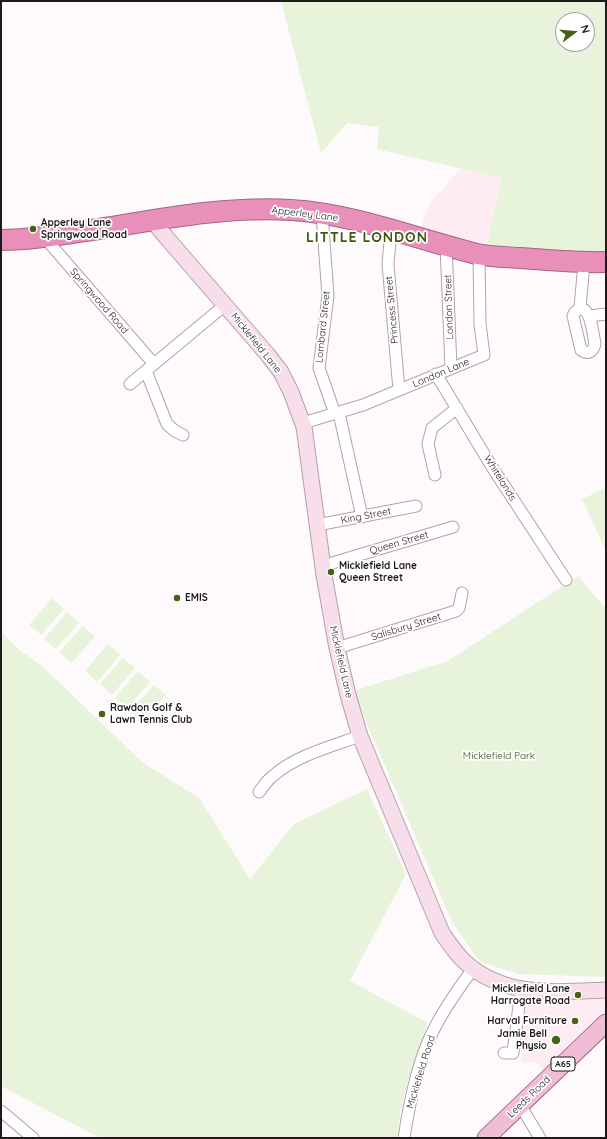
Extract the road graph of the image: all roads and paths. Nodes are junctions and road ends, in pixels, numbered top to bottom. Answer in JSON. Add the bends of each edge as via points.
{"nodes":[{"id":1,"x":322,"y":214,"type":"junction"},
{"id":2,"x":152,"y":220,"type":"junction"},
{"id":3,"x":132,"y":223,"type":"junction"},
{"id":4,"x":391,"y":230,"type":"junction"},
{"id":5,"x":166,"y":237,"type":"junction"},
{"id":6,"x":45,"y":238,"type":"junction"},
{"id":7,"x":1,"y":240,"type":"edge"},
{"id":8,"x":446,"y":246,"type":"junction"},
{"id":9,"x":479,"y":255,"type":"junction"},
{"id":10,"x":584,"y":262,"type":"junction"},
{"id":11,"x":606,"y":262,"type":"edge"},
{"id":12,"x":225,"y":305,"type":"junction"},
{"id":13,"x":580,"y":308,"type":"junction"},
{"id":14,"x":606,"y":314,"type":"edge"},
{"id":15,"x":589,"y":316,"type":"junction"},
{"id":16,"x":150,"y":367,"type":"junction"},
{"id":17,"x":451,"y":368,"type":"junction"},
{"id":18,"x":436,"y":374,"type":"junction"},
{"id":19,"x":130,"y":384,"type":"dead end"},
{"id":20,"x":399,"y":390,"type":"junction"},
{"id":21,"x":457,"y":408,"type":"junction"},
{"id":22,"x":337,"y":413,"type":"junction"},
{"id":23,"x":303,"y":423,"type":"junction"},
{"id":24,"x":183,"y":436,"type":"dead end"},
{"id":25,"x":434,"y":475,"type":"dead end"},
{"id":26,"x":416,"y":506,"type":"dead end"},
{"id":27,"x":362,"y":517,"type":"junction"},
{"id":28,"x":317,"y":525,"type":"junction"},
{"id":29,"x":453,"y":527,"type":"dead end"},
{"id":30,"x":322,"y":566,"type":"junction"},
{"id":31,"x":566,"y":580,"type":"dead end"},
{"id":32,"x":462,"y":593,"type":"dead end"},
{"id":33,"x":337,"y":648,"type":"junction"},
{"id":34,"x":360,"y":736,"type":"junction"},
{"id":35,"x":259,"y":792,"type":"dead end"},
{"id":36,"x":473,"y":969,"type":"junction"},
{"id":37,"x":521,"y":990,"type":"junction"},
{"id":38,"x":604,"y":993,"type":"edge"},
{"id":39,"x":606,"y":1023,"type":"edge"},
{"id":40,"x":504,"y":1053,"type":"dead end"},
{"id":41,"x":520,"y":1105,"type":"junction"},
{"id":42,"x":1,"y":1111,"type":"edge"},
{"id":43,"x":33,"y":1138,"type":"edge"},
{"id":44,"x":404,"y":1138,"type":"edge"},
{"id":45,"x":486,"y":1138,"type":"edge"},
{"id":46,"x":540,"y":1138,"type":"edge"}],
"edges":[{"from":1,"to":2,"type":"highway","name":"Apperley Lane","via":[[293,210],[235,210]]},
{"from":1,"to":4,"type":"highway","name":"Apperley Lane"},
{"from":1,"to":22,"type":"street","name":"Lombard Street","via":[[328,296],[319,368]]},
{"from":2,"to":3,"type":"highway","name":"Apperley Lane"},
{"from":2,"to":5,"type":"main road","name":"Micklefield Lane"},
{"from":3,"to":5,"type":"main road","name":"Micklefield Lane"},
{"from":3,"to":6,"type":"highway","name":"Apperley Lane"},
{"from":4,"to":8,"type":"highway","name":"Apperley Lane"},
{"from":4,"to":20,"type":"street","name":"Princess Street","via":[[388,264]]},
{"from":5,"to":12,"type":"main road","name":"Micklefield Lane"},
{"from":6,"to":7,"type":"highway","name":"Apperley Lane"},
{"from":6,"to":16,"type":"street","name":"Springwood Road"},
{"from":8,"to":9,"type":"highway","name":"Apperley Lane"},
{"from":8,"to":17,"type":"street","name":"London Street"},
{"from":9,"to":10,"type":"highway","name":"Apperley Lane"},
{"from":9,"to":17,"type":"street","name":"London Lane","via":[[480,324],[484,355]]},
{"from":10,"to":11,"type":"highway","name":"Apperley Lane"},
{"from":10,"to":13,"type":"street"},
{"from":12,"to":16,"type":"street"},
{"from":12,"to":23,"type":"main road","name":"Micklefield Lane","via":[[281,372]]},
{"from":13,"to":15,"type":"street","via":[[586,310]]},
{"from":13,"to":15,"type":"street","via":[[573,316],[581,350],[586,353],[592,351],[595,344]]},
{"from":14,"to":15,"type":"street"},
{"from":16,"to":19,"type":"street"},
{"from":16,"to":24,"type":"street","via":[[166,424]]},
{"from":17,"to":18,"type":"street","name":"London Lane"},
{"from":18,"to":20,"type":"street","name":"London Lane"},
{"from":18,"to":21,"type":"street","name":"Whitelands"},
{"from":20,"to":22,"type":"street","name":"London Lane"},
{"from":21,"to":25,"type":"street","via":[[432,428],[428,444]]},
{"from":21,"to":31,"type":"street","name":"Whitelands","via":[[492,467]]},
{"from":22,"to":23,"type":"street","name":"London Lane"},
{"from":22,"to":27,"type":"street","name":"Lombard Street"},
{"from":23,"to":28,"type":"main road","name":"Micklefield Lane"},
{"from":26,"to":27,"type":"street","name":"King Street"},
{"from":27,"to":28,"type":"street","name":"King Street"},
{"from":28,"to":30,"type":"main road","name":"Micklefield Lane"},
{"from":29,"to":30,"type":"street","name":"Queen Street"},
{"from":30,"to":33,"type":"main road","name":"Micklefield Lane"},
{"from":32,"to":33,"type":"street","name":"Salisbury Street","via":[[456,611]]},
{"from":33,"to":34,"type":"main road","name":"Micklefield Lane"},
{"from":34,"to":35,"type":"street","via":[[289,765],[272,776]]},
{"from":34,"to":36,"type":"main road","name":"Micklefield Lane","via":[[442,933]]},
{"from":36,"to":37,"type":"main road","name":"Micklefield Lane","via":[[496,982]]},
{"from":36,"to":44,"type":"street","name":"Micklefield Road","via":[[432,1033],[417,1077]]},
{"from":37,"to":38,"type":"main road","name":"Micklefield Lane"},
{"from":37,"to":40,"type":"street","via":[[513,1053]]},
{"from":39,"to":41,"type":"main road","name":"Leeds Road","number":"A65"},
{"from":41,"to":45,"type":"main road","name":"Leeds Road","number":"A65"},
{"from":41,"to":46,"type":"street"},
{"from":42,"to":43,"type":"street"}]}
